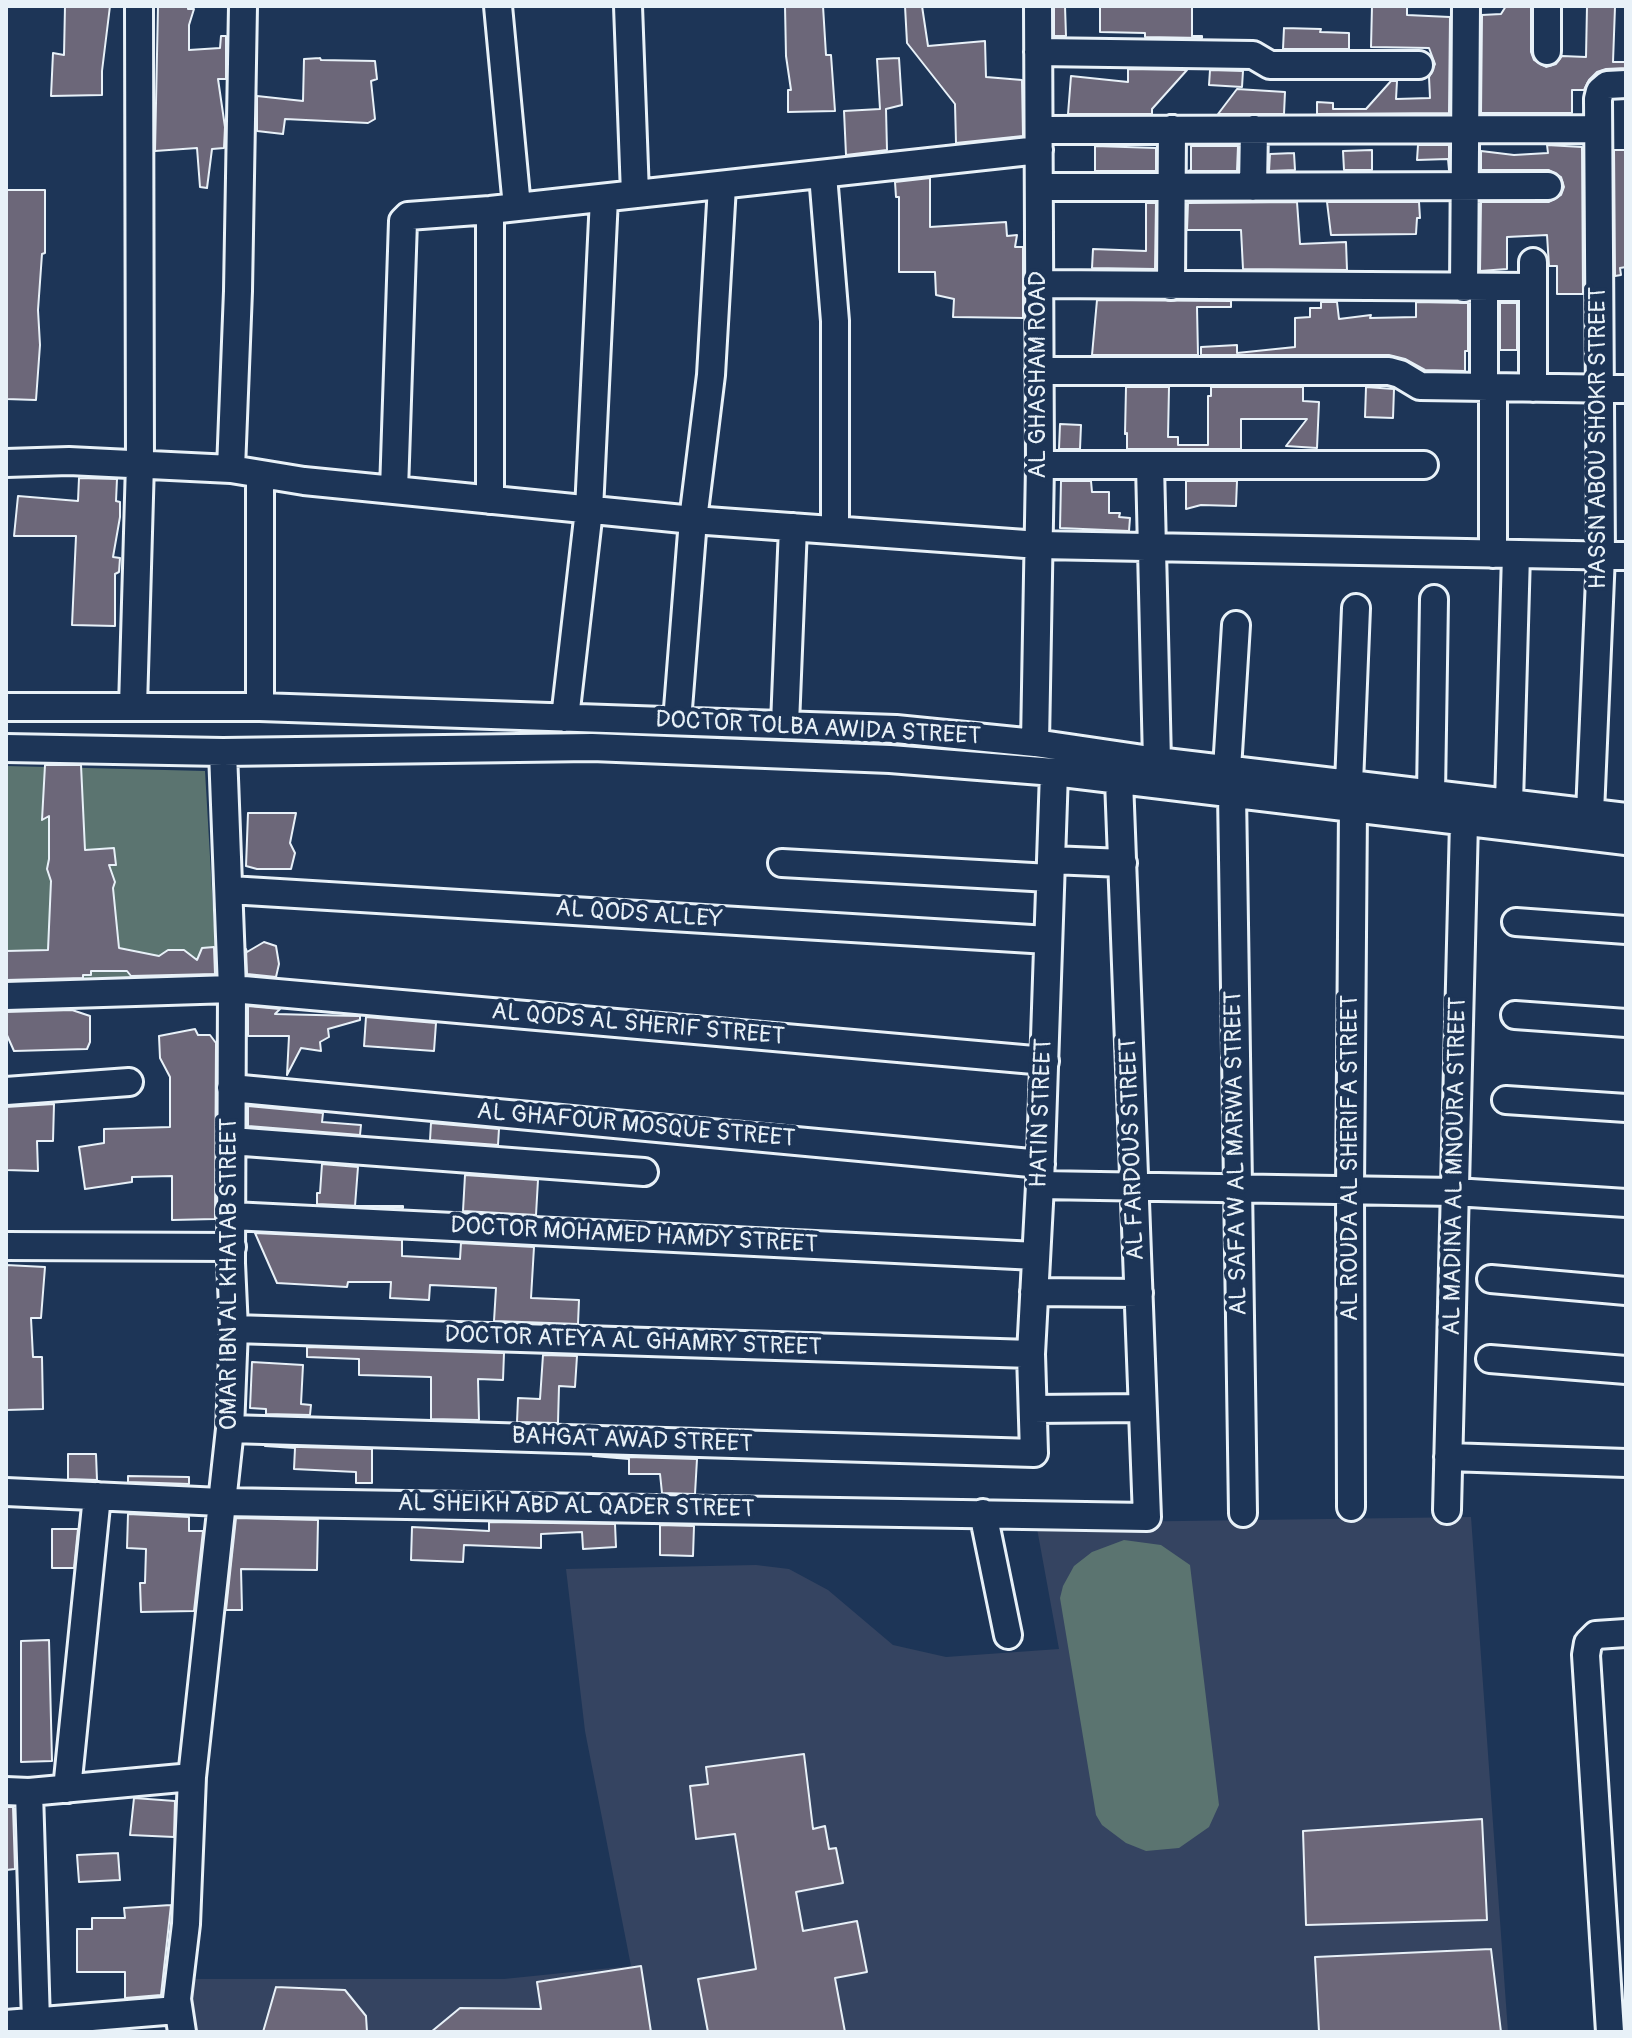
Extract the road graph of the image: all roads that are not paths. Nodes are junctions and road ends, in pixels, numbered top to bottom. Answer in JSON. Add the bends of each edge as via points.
{"nodes":[{"id":1,"x":139,"y":6,"type":"edge"},
{"id":2,"x":243,"y":6,"type":"edge"},
{"id":3,"x":498,"y":6,"type":"edge"},
{"id":4,"x":628,"y":6,"type":"edge"},
{"id":5,"x":1038,"y":6,"type":"edge"},
{"id":6,"x":1466,"y":6,"type":"edge"},
{"id":7,"x":1547,"y":6,"type":"edge"},
{"id":8,"x":1547,"y":51,"type":"dead end"},
{"id":9,"x":1038,"y":52,"type":"junction"},
{"id":10,"x":1419,"y":65,"type":"dead end"},
{"id":11,"x":1626,"y":84,"type":"edge"},
{"id":12,"x":1172,"y":129,"type":"junction"},
{"id":13,"x":1254,"y":129,"type":"junction"},
{"id":14,"x":1464,"y":129,"type":"junction"},
{"id":15,"x":1598,"y":129,"type":"junction"},
{"id":16,"x":1039,"y":140,"type":"junction"},
{"id":17,"x":823,"y":175,"type":"junction"},
{"id":18,"x":722,"y":186,"type":"junction"},
{"id":19,"x":1463,"y":186,"type":"junction"},
{"id":20,"x":1548,"y":186,"type":"dead end"},
{"id":21,"x":1039,"y":187,"type":"junction"},
{"id":22,"x":1172,"y":187,"type":"junction"},
{"id":23,"x":1253,"y":187,"type":"junction"},
{"id":24,"x":635,"y":194,"type":"junction"},
{"id":25,"x":604,"y":198,"type":"junction"},
{"id":26,"x":517,"y":207,"type":"junction"},
{"id":27,"x":490,"y":210,"type":"junction"},
{"id":28,"x":1039,"y":284,"type":"junction"},
{"id":29,"x":1171,"y":286,"type":"junction"},
{"id":30,"x":1474,"y":288,"type":"junction"},
{"id":31,"x":1039,"y":371,"type":"junction"},
{"id":32,"x":1488,"y":388,"type":"junction"},
{"id":33,"x":1533,"y":388,"type":"junction"},
{"id":34,"x":1613,"y":389,"type":"edge"},
{"id":35,"x":6,"y":463,"type":"edge"},
{"id":36,"x":140,"y":463,"type":"junction"},
{"id":37,"x":1040,"y":465,"type":"junction"},
{"id":38,"x":1150,"y":465,"type":"junction"},
{"id":39,"x":1424,"y":465,"type":"dead end"},
{"id":40,"x":231,"y":469,"type":"junction"},
{"id":41,"x":260,"y":474,"type":"junction"},
{"id":42,"x":394,"y":490,"type":"junction"},
{"id":43,"x":490,"y":500,"type":"junction"},
{"id":44,"x":589,"y":510,"type":"junction"},
{"id":45,"x":693,"y":520,"type":"junction"},
{"id":46,"x":793,"y":527,"type":"junction"},
{"id":47,"x":835,"y":530,"type":"junction"},
{"id":48,"x":1039,"y":545,"type":"junction"},
{"id":49,"x":1153,"y":548,"type":"junction"},
{"id":50,"x":1504,"y":554,"type":"junction"},
{"id":51,"x":1613,"y":556,"type":"edge"},
{"id":52,"x":1434,"y":599,"type":"dead end"},
{"id":53,"x":1356,"y":608,"type":"dead end"},
{"id":54,"x":1236,"y":625,"type":"dead end"},
{"id":55,"x":15,"y":707,"type":"edge"},
{"id":56,"x":133,"y":707,"type":"junction"},
{"id":57,"x":260,"y":707,"type":"junction"},
{"id":58,"x":565,"y":718,"type":"junction"},
{"id":59,"x":677,"y":721,"type":"junction"},
{"id":60,"x":785,"y":724,"type":"junction"},
{"id":61,"x":1035,"y":743,"type":"junction"},
{"id":62,"x":15,"y":748,"type":"edge"},
{"id":63,"x":223,"y":752,"type":"junction"},
{"id":64,"x":1157,"y":761,"type":"junction"},
{"id":65,"x":1054,"y":772,"type":"junction"},
{"id":66,"x":1119,"y":780,"type":"junction"},
{"id":67,"x":1230,"y":781,"type":"junction"},
{"id":68,"x":1431,"y":794,"type":"junction"},
{"id":69,"x":1351,"y":796,"type":"junction"},
{"id":70,"x":1509,"y":803,"type":"junction"},
{"id":71,"x":1590,"y":813,"type":"junction"},
{"id":72,"x":1626,"y":817,"type":"edge"},
{"id":73,"x":1464,"y":822,"type":"junction"},
{"id":74,"x":1626,"y":841,"type":"edge"},
{"id":75,"x":782,"y":863,"type":"dead end"},
{"id":76,"x":1123,"y":863,"type":"junction"},
{"id":77,"x":1051,"y":869,"type":"junction"},
{"id":78,"x":230,"y":890,"type":"junction"},
{"id":79,"x":1516,"y":922,"type":"dead end"},
{"id":80,"x":1626,"y":930,"type":"edge"},
{"id":81,"x":1048,"y":940,"type":"junction"},
{"id":82,"x":232,"y":989,"type":"junction"},
{"id":83,"x":6,"y":996,"type":"edge"},
{"id":84,"x":1515,"y":1015,"type":"dead end"},
{"id":85,"x":1626,"y":1023,"type":"edge"},
{"id":86,"x":1045,"y":1061,"type":"junction"},
{"id":87,"x":129,"y":1082,"type":"dead end"},
{"id":88,"x":231,"y":1088,"type":"junction"},
{"id":89,"x":6,"y":1091,"type":"edge"},
{"id":90,"x":1506,"y":1100,"type":"dead end"},
{"id":91,"x":1626,"y":1108,"type":"edge"},
{"id":92,"x":231,"y":1141,"type":"junction"},
{"id":93,"x":644,"y":1172,"type":"dead end"},
{"id":94,"x":1040,"y":1174,"type":"junction"},
{"id":95,"x":1135,"y":1186,"type":"junction"},
{"id":96,"x":1238,"y":1188,"type":"junction"},
{"id":97,"x":1350,"y":1190,"type":"junction"},
{"id":98,"x":1455,"y":1192,"type":"junction"},
{"id":99,"x":1626,"y":1203,"type":"edge"},
{"id":100,"x":232,"y":1216,"type":"junction"},
{"id":101,"x":6,"y":1246,"type":"edge"},
{"id":102,"x":232,"y":1247,"type":"junction"},
{"id":103,"x":1036,"y":1256,"type":"junction"},
{"id":104,"x":1491,"y":1279,"type":"dead end"},
{"id":105,"x":1626,"y":1291,"type":"edge"},
{"id":106,"x":1034,"y":1292,"type":"junction"},
{"id":107,"x":1139,"y":1293,"type":"junction"},
{"id":108,"x":234,"y":1329,"type":"junction"},
{"id":109,"x":1031,"y":1354,"type":"junction"},
{"id":110,"x":1490,"y":1359,"type":"dead end"},
{"id":111,"x":1626,"y":1370,"type":"edge"},
{"id":112,"x":1142,"y":1408,"type":"junction"},
{"id":113,"x":1033,"y":1409,"type":"junction"},
{"id":114,"x":230,"y":1429,"type":"junction"},
{"id":115,"x":1034,"y":1453,"type":"joint"},
{"id":116,"x":1448,"y":1457,"type":"junction"},
{"id":117,"x":1626,"y":1463,"type":"edge"},
{"id":118,"x":6,"y":1492,"type":"edge"},
{"id":119,"x":97,"y":1496,"type":"junction"},
{"id":120,"x":221,"y":1502,"type":"junction"},
{"id":121,"x":1351,"y":1507,"type":"dead end"},
{"id":122,"x":1447,"y":1510,"type":"dead end"},
{"id":123,"x":983,"y":1513,"type":"junction"},
{"id":124,"x":1243,"y":1513,"type":"dead end"},
{"id":125,"x":1147,"y":1517,"type":"joint"},
{"id":126,"x":1626,"y":1633,"type":"edge"},
{"id":127,"x":1008,"y":1635,"type":"dead end"},
{"id":128,"x":192,"y":1777,"type":"junction"},
{"id":129,"x":67,"y":1789,"type":"junction"},
{"id":130,"x":18,"y":1792,"type":"edge"},
{"id":131,"x":180,"y":2021,"type":"edge"},
{"id":132,"x":96,"y":2024,"type":"edge"},
{"id":133,"x":17,"y":2026,"type":"edge"},
{"id":134,"x":1610,"y":2032,"type":"edge"}],
"edges":[{"from":1,"to":36,"type":"street"},
{"from":2,"to":40,"type":"street"},
{"from":3,"to":26,"type":"street"},
{"from":4,"to":24,"type":"street"},
{"from":5,"to":9,"type":"street","name":"AL GHASHAM ROAD"},
{"from":6,"to":14,"type":"street"},
{"from":7,"to":8,"type":"street"},
{"from":9,"to":10,"type":"street","via":[[1253,55],[1270,65]]},
{"from":9,"to":16,"type":"street","name":"AL GHASHAM ROAD"},
{"from":11,"to":15,"type":"street","name":"HASSN ABOU SHOKR STREET","via":[[1610,84],[1600,91]]},
{"from":12,"to":13,"type":"street"},
{"from":12,"to":16,"type":"street"},
{"from":12,"to":22,"type":"street"},
{"from":13,"to":14,"type":"street"},
{"from":13,"to":23,"type":"street"},
{"from":14,"to":15,"type":"street"},
{"from":14,"to":19,"type":"street"},
{"from":15,"to":34,"type":"street","name":"HASSN ABOU SHOKR STREET"},
{"from":16,"to":17,"type":"street"},
{"from":16,"to":21,"type":"street","name":"AL GHASHAM ROAD"},
{"from":17,"to":18,"type":"street"},
{"from":17,"to":47,"type":"street","via":[[835,321]]},
{"from":18,"to":24,"type":"street"},
{"from":18,"to":45,"type":"street","via":[[711,375]]},
{"from":19,"to":20,"type":"street"},
{"from":19,"to":23,"type":"street"},
{"from":19,"to":30,"type":"street"},
{"from":21,"to":22,"type":"street"},
{"from":21,"to":28,"type":"street","name":"AL GHASHAM ROAD"},
{"from":22,"to":23,"type":"street"},
{"from":22,"to":29,"type":"street"},
{"from":24,"to":25,"type":"street"},
{"from":25,"to":26,"type":"street"},
{"from":25,"to":44,"type":"street"},
{"from":26,"to":27,"type":"street"},
{"from":27,"to":42,"type":"street","via":[[408,216],[403,221]]},
{"from":27,"to":43,"type":"street"},
{"from":28,"to":29,"type":"street"},
{"from":28,"to":31,"type":"street","name":"AL GHASHAM ROAD"},
{"from":29,"to":30,"type":"street"},
{"from":30,"to":32,"type":"street"},
{"from":30,"to":33,"type":"street","via":[[1533,274]]},
{"from":31,"to":32,"type":"street","via":[[1389,371],[1420,386]]},
{"from":31,"to":37,"type":"street","name":"AL GHASHAM ROAD"},
{"from":32,"to":33,"type":"street"},
{"from":32,"to":50,"type":"street"},
{"from":33,"to":34,"type":"street"},
{"from":34,"to":51,"type":"street","name":"HASSN ABOU SHOKR STREET"},
{"from":35,"to":36,"type":"street"},
{"from":36,"to":40,"type":"street"},
{"from":36,"to":56,"type":"street"},
{"from":37,"to":38,"type":"street"},
{"from":37,"to":48,"type":"street","name":"AL GHASHAM ROAD"},
{"from":38,"to":39,"type":"street"},
{"from":38,"to":49,"type":"street"},
{"from":40,"to":41,"type":"street"},
{"from":41,"to":42,"type":"street"},
{"from":41,"to":57,"type":"street"},
{"from":42,"to":43,"type":"street"},
{"from":43,"to":44,"type":"street"},
{"from":44,"to":45,"type":"street"},
{"from":44,"to":58,"type":"street"},
{"from":45,"to":46,"type":"street"},
{"from":45,"to":59,"type":"street"},
{"from":46,"to":47,"type":"street"},
{"from":46,"to":60,"type":"street"},
{"from":47,"to":48,"type":"street"},
{"from":48,"to":49,"type":"street"},
{"from":48,"to":61,"type":"street","name":"AL GHASHAM ROAD"},
{"from":49,"to":50,"type":"street"},
{"from":49,"to":64,"type":"street"},
{"from":50,"to":51,"type":"street"},
{"from":50,"to":70,"type":"street"},
{"from":51,"to":71,"type":"street","name":"HASSN ABOU SHOKR STREET"},
{"from":52,"to":68,"type":"street"},
{"from":53,"to":69,"type":"street","name":"AL ROUDA AL SHERIFA STREET"},
{"from":54,"to":67,"type":"street","name":"AL SAFA W AL MARWA STREET"},
{"from":55,"to":56,"type":"street","name":"DOCTOR TOLBA AWIDA STREET"},
{"from":55,"to":62,"type":"street"},
{"from":56,"to":57,"type":"street","name":"DOCTOR TOLBA AWIDA STREET"},
{"from":57,"to":58,"type":"street","name":"DOCTOR TOLBA AWIDA STREET"},
{"from":58,"to":59,"type":"street","name":"DOCTOR TOLBA AWIDA STREET"},
{"from":59,"to":60,"type":"street","name":"DOCTOR TOLBA AWIDA STREET"},
{"from":60,"to":61,"type":"street","name":"DOCTOR TOLBA AWIDA STREET"},
{"from":61,"to":64,"type":"street","name":"DOCTOR TOLBA AWIDA STREET"},
{"from":62,"to":63,"type":"street","name":"DOCTOR TOLBA AWIDA STREET"},
{"from":63,"to":65,"type":"street","name":"DOCTOR TOLBA AWIDA STREET","via":[[592,747],[890,759]]},
{"from":63,"to":78,"type":"street","name":"OMAR IBN AL KHATAB STREET"},
{"from":64,"to":67,"type":"street","name":"DOCTOR TOLBA AWIDA STREET"},
{"from":65,"to":66,"type":"street","name":"DOCTOR TOLBA AWIDA STREET"},
{"from":65,"to":77,"type":"street","name":"HATIN STREET"},
{"from":66,"to":67,"type":"street","name":"DOCTOR TOLBA AWIDA STREET"},
{"from":66,"to":76,"type":"street","name":"AL FARDOUS STREET"},
{"from":67,"to":69,"type":"street","name":"DOCTOR TOLBA AWIDA STREET"},
{"from":67,"to":96,"type":"street","name":"AL SAFA W AL MARWA STREET"},
{"from":68,"to":69,"type":"street","name":"DOCTOR TOLBA AWIDA STREET"},
{"from":68,"to":70,"type":"street","name":"DOCTOR TOLBA AWIDA STREET"},
{"from":69,"to":73,"type":"street","name":"DOCTOR TOLBA AWIDA STREET"},
{"from":69,"to":97,"type":"street","name":"AL ROUDA AL SHERIFA STREET"},
{"from":70,"to":71,"type":"street","name":"DOCTOR TOLBA AWIDA STREET"},
{"from":71,"to":72,"type":"street","name":"DOCTOR TOLBA AWIDA STREET"},
{"from":73,"to":74,"type":"street","name":"DOCTOR TOLBA AWIDA STREET"},
{"from":73,"to":98,"type":"street","name":"AL MADINA AL MNOURA STREET"},
{"from":75,"to":77,"type":"street"},
{"from":76,"to":77,"type":"street"},
{"from":76,"to":95,"type":"street","name":"AL FARDOUS STREET"},
{"from":77,"to":81,"type":"street","name":"HATIN STREET"},
{"from":78,"to":81,"type":"street","name":"AL QODS ALLEY"},
{"from":78,"to":82,"type":"street","name":"OMAR IBN AL KHATAB STREET"},
{"from":79,"to":80,"type":"street"},
{"from":81,"to":86,"type":"street","name":"HATIN STREET"},
{"from":82,"to":83,"type":"street","name":"AL QODS AL SHERIF STREET"},
{"from":82,"to":86,"type":"street","name":"AL QODS AL SHERIF STREET"},
{"from":82,"to":88,"type":"street","name":"OMAR IBN AL KHATAB STREET"},
{"from":84,"to":85,"type":"street"},
{"from":86,"to":94,"type":"street","name":"HATIN STREET"},
{"from":87,"to":89,"type":"street"},
{"from":88,"to":92,"type":"street","name":"OMAR IBN AL KHATAB STREET"},
{"from":88,"to":94,"type":"street","name":"AL GHAFOUR MOSQUE STREET"},
{"from":90,"to":91,"type":"street"},
{"from":92,"to":93,"type":"street"},
{"from":92,"to":100,"type":"street","name":"OMAR IBN AL KHATAB STREET"},
{"from":94,"to":95,"type":"street","name":"AL GHAFOUR MOSQUE STREET"},
{"from":94,"to":103,"type":"street","name":"HATIN STREET"},
{"from":95,"to":96,"type":"street","name":"AL GHAFOUR MOSQUE STREET"},
{"from":95,"to":107,"type":"street","name":"AL FARDOUS STREET"},
{"from":96,"to":97,"type":"street","name":"AL GHAFOUR MOSQUE STREET"},
{"from":96,"to":124,"type":"street","name":"AL SAFA W AL MARWA STREET"},
{"from":97,"to":98,"type":"street","name":"AL GHAFOUR MOSQUE STREET"},
{"from":97,"to":121,"type":"street","name":"AL ROUDA AL SHERIFA STREET"},
{"from":98,"to":99,"type":"street","name":"AL GHAFOUR MOSQUE STREET"},
{"from":98,"to":116,"type":"street","name":"AL MADINA AL MNOURA STREET"},
{"from":100,"to":102,"type":"street","name":"OMAR IBN AL KHATAB STREET"},
{"from":100,"to":103,"type":"street","name":"DOCTOR MOHAMED HAMDY STREET"},
{"from":101,"to":102,"type":"street"},
{"from":102,"to":108,"type":"street","name":"OMAR IBN AL KHATAB STREET"},
{"from":103,"to":106,"type":"street","name":"HATIN STREET"},
{"from":104,"to":105,"type":"street"},
{"from":106,"to":107,"type":"street"},
{"from":106,"to":109,"type":"street","name":"HATIN STREET"},
{"from":107,"to":112,"type":"street","name":"AL FARDOUS STREET"},
{"from":108,"to":109,"type":"street","name":"DOCTOR ATEYA AL GHAMRY STREET"},
{"from":108,"to":114,"type":"street","name":"OMAR IBN AL KHATAB STREET"},
{"from":109,"to":113,"type":"street","name":"HATIN STREET"},
{"from":110,"to":111,"type":"street"},
{"from":112,"to":113,"type":"street"},
{"from":112,"to":125,"type":"street","name":"AL FARDOUS STREET"},
{"from":113,"to":115,"type":"street","name":"HATIN STREET"},
{"from":114,"to":115,"type":"street","name":"BAHGAT AWAD STREET"},
{"from":114,"to":120,"type":"street","name":"OMAR IBN AL KHATAB STREET"},
{"from":116,"to":117,"type":"street"},
{"from":116,"to":122,"type":"street","name":"AL MADINA AL MNOURA STREET"},
{"from":118,"to":119,"type":"street","name":"AL SHEIKH ABD AL QADER STREET"},
{"from":119,"to":120,"type":"street","name":"AL SHEIKH ABD AL QADER STREET"},
{"from":119,"to":129,"type":"street"},
{"from":120,"to":123,"type":"street","name":"AL SHEIKH ABD AL QADER STREET"},
{"from":120,"to":128,"type":"street","name":"OMAR IBN AL KHATAB STREET"},
{"from":123,"to":125,"type":"street","name":"AL SHEIKH ABD AL QADER STREET"},
{"from":123,"to":127,"type":"street"},
{"from":126,"to":134,"type":"street","via":[[1596,1635],[1586,1655]]},
{"from":128,"to":129,"type":"street"},
{"from":128,"to":131,"type":"street","name":"OMAR IBN AL KHATAB STREET"},
{"from":129,"to":130,"type":"street"},
{"from":130,"to":133,"type":"street"},
{"from":131,"to":132,"type":"street"},
{"from":132,"to":133,"type":"street"}]}
